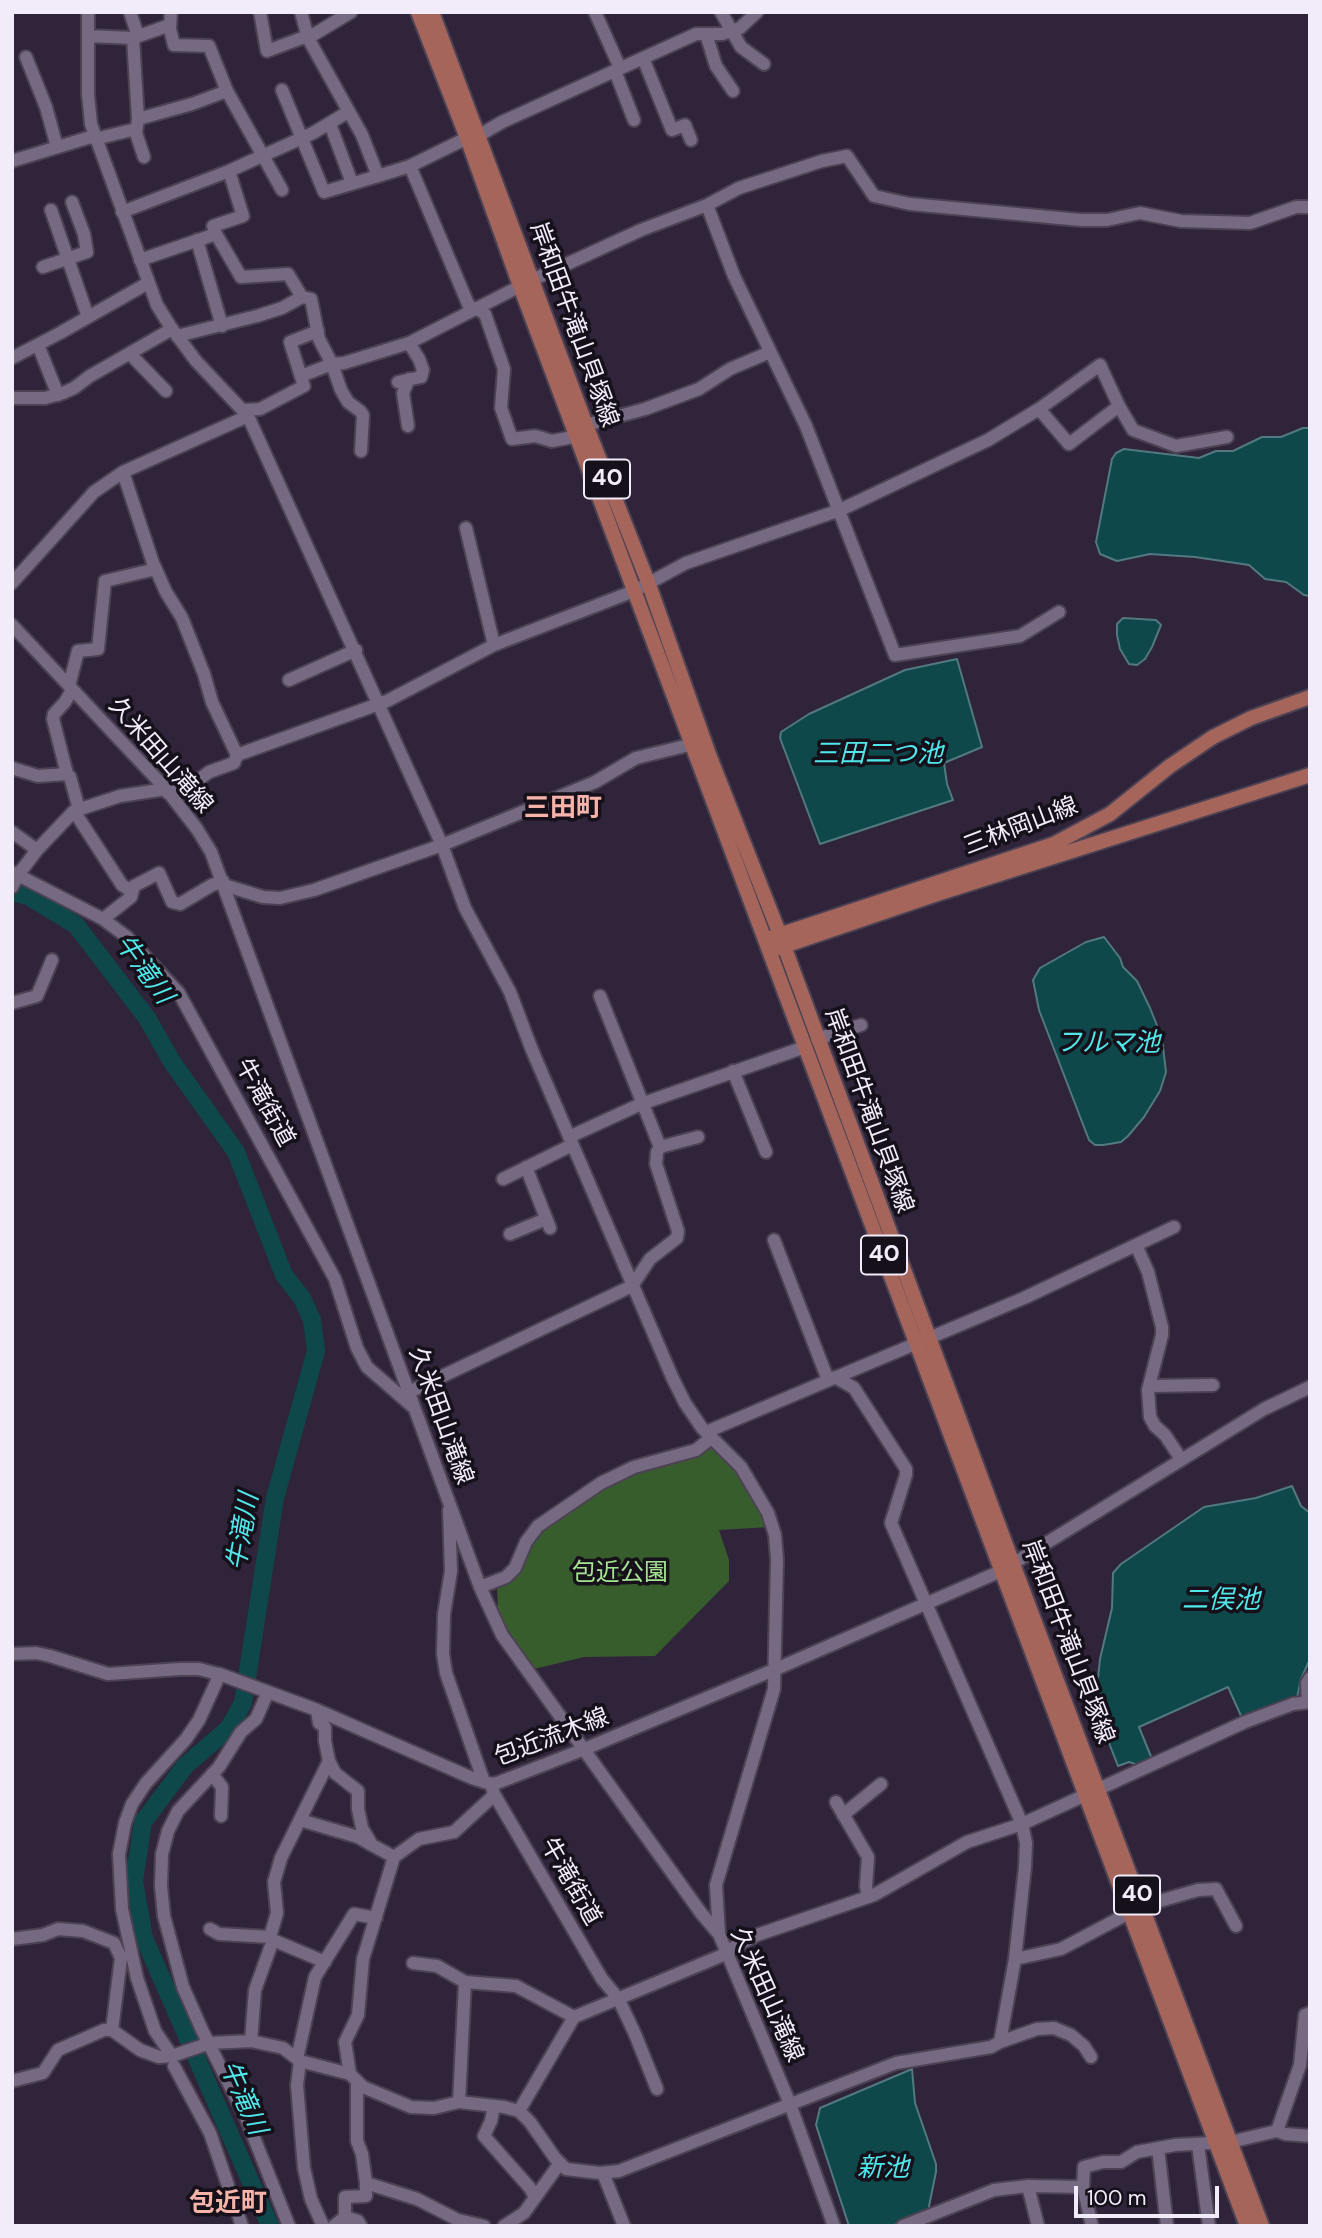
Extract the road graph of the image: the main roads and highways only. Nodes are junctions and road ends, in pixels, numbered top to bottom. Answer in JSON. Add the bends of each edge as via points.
{"nodes":[{"id":1,"x":418,"y":12,"type":"edge"},
{"id":2,"x":432,"y":12,"type":"edge"},
{"id":3,"x":473,"y":137,"type":"junction"},
{"id":4,"x":582,"y":431,"type":"junction"},
{"id":5,"x":1310,"y":697,"type":"edge"},
{"id":6,"x":1310,"y":775,"type":"edge"},
{"id":7,"x":774,"y":943,"type":"junction"},
{"id":8,"x":1136,"y":1909,"type":"junction"},
{"id":9,"x":1247,"y":2226,"type":"edge"},
{"id":10,"x":1262,"y":2226,"type":"edge"}],
"edges":[{"from":1,"to":3,"type":"main road","name":"岸和田牛滝山貝塚線","number":"40"},
{"from":2,"to":3,"type":"main road","name":"岸和田牛滝山貝塚線","number":"40"},
{"from":3,"to":4,"type":"main road","name":"岸和田牛滝山貝塚線","number":"40"},
{"from":4,"to":7,"type":"main road","name":"岸和田牛滝山貝塚線","number":"40","via":[[634,591]]},
{"from":4,"to":7,"type":"main road","name":"岸和田牛滝山貝塚線","number":"40","via":[[648,582]]},
{"from":5,"to":7,"type":"main road","name":"三林岡山線","via":[[1213,737],[1110,814],[1054,844]]},
{"from":6,"to":7,"type":"main road","name":"三林岡山線"},
{"from":7,"to":8,"type":"main road","name":"岸和田牛滝山貝塚線","number":"40"},
{"from":8,"to":9,"type":"main road","name":"岸和田牛滝山貝塚線","number":"40"},
{"from":8,"to":10,"type":"main road","name":"岸和田牛滝山貝塚線","number":"40"}]}
